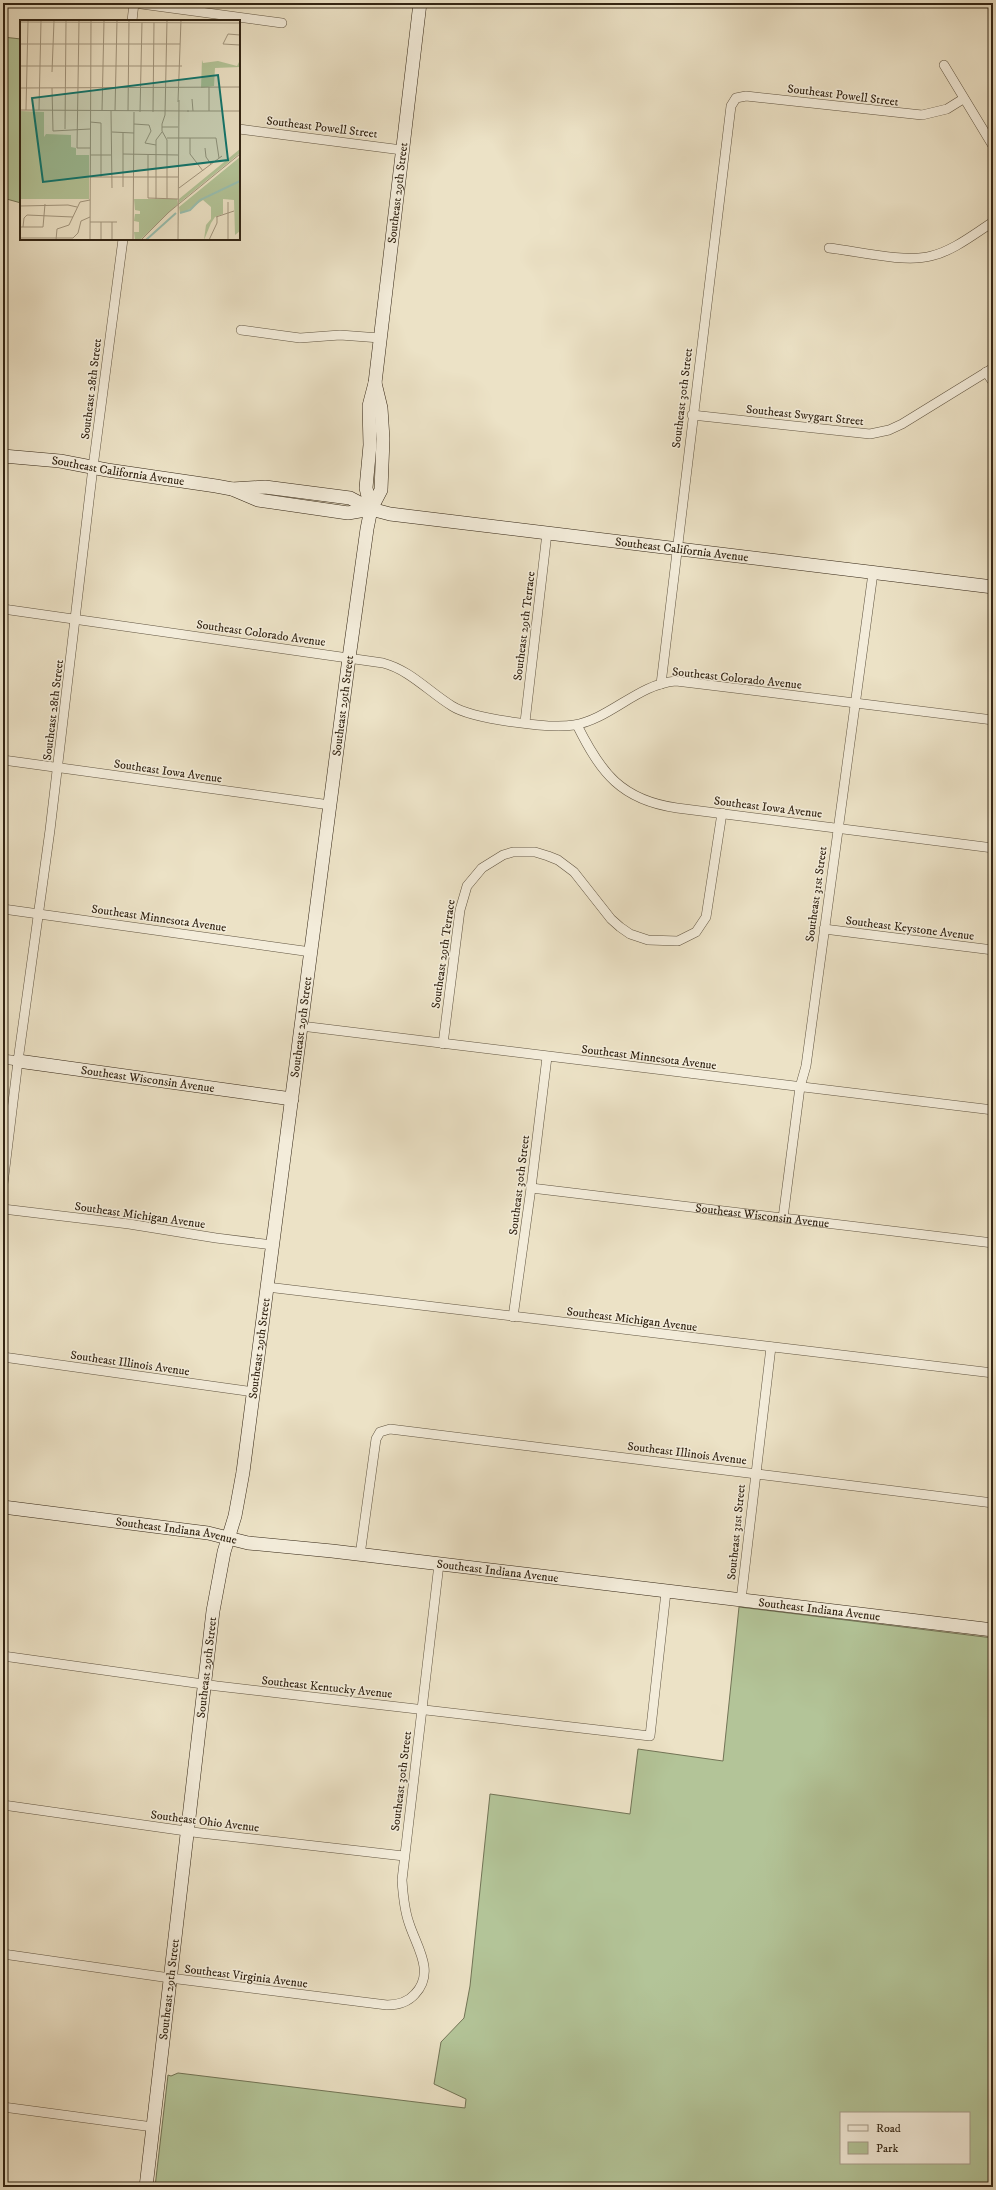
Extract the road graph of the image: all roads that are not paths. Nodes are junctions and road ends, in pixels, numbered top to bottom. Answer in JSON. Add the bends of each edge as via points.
{"nodes":[{"id":1,"x":134,"y":3,"type":"edge"},
{"id":2,"x":420,"y":3,"type":"edge"},
{"id":3,"x":132,"y":20,"type":"edge"},
{"id":4,"x":282,"y":23,"type":"dead end"},
{"id":5,"x":944,"y":65,"type":"dead end"},
{"id":6,"x":963,"y":99,"type":"junction"},
{"id":7,"x":730,"y":115,"type":"joint"},
{"id":8,"x":240,"y":128,"type":"edge"},
{"id":9,"x":993,"y":146,"type":"edge"},
{"id":10,"x":402,"y":150,"type":"junction"},
{"id":11,"x":993,"y":222,"type":"edge"},
{"id":12,"x":123,"y":240,"type":"edge"},
{"id":13,"x":829,"y":248,"type":"dead end"},
{"id":14,"x":241,"y":330,"type":"dead end"},
{"id":15,"x":380,"y":338,"type":"junction"},
{"id":16,"x":990,"y":370,"type":"edge"},
{"id":17,"x":993,"y":382,"type":"edge"},
{"id":18,"x":692,"y":415,"type":"junction"},
{"id":19,"x":3,"y":456,"type":"edge"},
{"id":20,"x":93,"y":467,"type":"junction"},
{"id":21,"x":371,"y":509,"type":"junction"},
{"id":22,"x":547,"y":533,"type":"junction"},
{"id":23,"x":676,"y":549,"type":"junction"},
{"id":24,"x":873,"y":573,"type":"junction"},
{"id":25,"x":993,"y":587,"type":"edge"},
{"id":26,"x":3,"y":609,"type":"edge"},
{"id":27,"x":76,"y":619,"type":"junction"},
{"id":28,"x":349,"y":658,"type":"junction"},
{"id":29,"x":661,"y":684,"type":"junction"},
{"id":30,"x":855,"y":703,"type":"junction"},
{"id":31,"x":993,"y":720,"type":"edge"},
{"id":32,"x":525,"y":722,"type":"junction"},
{"id":33,"x":577,"y":725,"type":"junction"},
{"id":34,"x":3,"y":760,"type":"edge"},
{"id":35,"x":58,"y":768,"type":"junction"},
{"id":36,"x":330,"y":806,"type":"junction"},
{"id":37,"x":722,"y":814,"type":"junction"},
{"id":38,"x":838,"y":828,"type":"junction"},
{"id":39,"x":993,"y":848,"type":"edge"},
{"id":40,"x":3,"y":909,"type":"edge"},
{"id":41,"x":39,"y":914,"type":"junction"},
{"id":42,"x":824,"y":929,"type":"junction"},
{"id":43,"x":993,"y":950,"type":"edge"},
{"id":44,"x":311,"y":952,"type":"junction"},
{"id":45,"x":301,"y":1026,"type":"junction"},
{"id":46,"x":443,"y":1044,"type":"junction"},
{"id":47,"x":547,"y":1057,"type":"junction"},
{"id":48,"x":3,"y":1059,"type":"edge"},
{"id":49,"x":18,"y":1061,"type":"junction"},
{"id":50,"x":800,"y":1087,"type":"junction"},
{"id":51,"x":292,"y":1099,"type":"junction"},
{"id":52,"x":993,"y":1110,"type":"edge"},
{"id":53,"x":3,"y":1184,"type":"edge"},
{"id":54,"x":531,"y":1188,"type":"junction"},
{"id":55,"x":3,"y":1209,"type":"edge"},
{"id":56,"x":783,"y":1218,"type":"junction"},
{"id":57,"x":993,"y":1243,"type":"edge"},
{"id":58,"x":273,"y":1245,"type":"junction"},
{"id":59,"x":267,"y":1287,"type":"junction"},
{"id":60,"x":513,"y":1317,"type":"junction"},
{"id":61,"x":770,"y":1347,"type":"junction"},
{"id":62,"x":3,"y":1357,"type":"edge"},
{"id":63,"x":993,"y":1373,"type":"edge"},
{"id":64,"x":254,"y":1392,"type":"junction"},
{"id":65,"x":755,"y":1474,"type":"junction"},
{"id":66,"x":993,"y":1503,"type":"edge"},
{"id":67,"x":3,"y":1507,"type":"edge"},
{"id":68,"x":228,"y":1538,"type":"junction"},
{"id":69,"x":360,"y":1555,"type":"junction"},
{"id":70,"x":439,"y":1564,"type":"junction"},
{"id":71,"x":666,"y":1592,"type":"junction"},
{"id":72,"x":741,"y":1600,"type":"junction"},
{"id":73,"x":993,"y":1630,"type":"edge"},
{"id":74,"x":3,"y":1656,"type":"edge"},
{"id":75,"x":205,"y":1684,"type":"junction"},
{"id":76,"x":421,"y":1710,"type":"junction"},
{"id":77,"x":3,"y":1805,"type":"edge"},
{"id":78,"x":186,"y":1831,"type":"junction"},
{"id":79,"x":404,"y":1856,"type":"junction"},
{"id":80,"x":3,"y":1954,"type":"edge"},
{"id":81,"x":170,"y":1978,"type":"junction"},
{"id":82,"x":414,"y":1996,"type":"joint"},
{"id":83,"x":3,"y":2107,"type":"edge"},
{"id":84,"x":153,"y":2127,"type":"junction"},
{"id":85,"x":146,"y":2187,"type":"edge"}],
"edges":[{"from":1,"to":3,"type":"street"},
{"from":1,"to":4,"type":"street"},
{"from":2,"to":10,"type":"main road","name":"Southeast 29th Street"},
{"from":5,"to":6,"type":"street"},
{"from":6,"to":7,"type":"street","name":"Southeast Powell Street","via":[[934,113],[910,115],[746,96],[734,101]]},
{"from":6,"to":9,"type":"street"},
{"from":7,"to":18,"type":"street","name":"Southeast 30th Street"},
{"from":8,"to":10,"type":"street","name":"Southeast Powell Street"},
{"from":10,"to":15,"type":"main road","name":"Southeast 29th Street"},
{"from":11,"to":13,"type":"street","via":[[950,248],[919,258]]},
{"from":12,"to":20,"type":"street","name":"Southeast 28th Street"},
{"from":14,"to":15,"type":"street","via":[[300,338],[340,335]]},
{"from":15,"to":21,"type":"main road","name":"Southeast 29th Street","via":[[375,383],[381,408],[384,456],[381,490]]},
{"from":16,"to":17,"type":"street"},
{"from":16,"to":18,"type":"street","name":"Southeast Swygart Street","via":[[902,424],[870,434]]},
{"from":18,"to":23,"type":"street","name":"Southeast 30th Street"},
{"from":19,"to":20,"type":"main road","name":"Southeast California Avenue"},
{"from":20,"to":21,"type":"main road","name":"Southeast California Avenue","via":[[232,489],[265,487],[350,498]]},
{"from":20,"to":27,"type":"street","name":"Southeast 28th Street"},
{"from":21,"to":22,"type":"main road","name":"Southeast California Avenue","via":[[390,514]]},
{"from":21,"to":28,"type":"main road","name":"Southeast 29th Street"},
{"from":22,"to":23,"type":"main road","name":"Southeast California Avenue"},
{"from":22,"to":32,"type":"street","name":"Southeast 29th Terrace"},
{"from":23,"to":24,"type":"main road","name":"Southeast California Avenue"},
{"from":23,"to":29,"type":"street","name":"Southeast 30th Street"},
{"from":24,"to":25,"type":"main road","name":"Southeast California Avenue"},
{"from":24,"to":30,"type":"street","name":"Southeast 31st Street"},
{"from":26,"to":27,"type":"street","name":"Southeast Colorado Avenue"},
{"from":27,"to":28,"type":"street","name":"Southeast Colorado Avenue"},
{"from":27,"to":35,"type":"street","name":"Southeast 28th Street"},
{"from":28,"to":32,"type":"street","name":"Southeast Colorado Avenue","via":[[383,663],[402,670],[452,706],[472,715]]},
{"from":28,"to":36,"type":"main road","name":"Southeast 29th Street"},
{"from":29,"to":30,"type":"street","name":"Southeast Colorado Avenue","via":[[680,682]]},
{"from":29,"to":33,"type":"street","name":"Southeast Colorado Avenue"},
{"from":30,"to":31,"type":"street","name":"Southeast Colorado Avenue"},
{"from":30,"to":38,"type":"street","name":"Southeast 31st Street"},
{"from":32,"to":33,"type":"street","name":"Southeast Colorado Avenue"},
{"from":33,"to":37,"type":"street","name":"Southeast Iowa Avenue","via":[[592,755],[624,789],[665,806]]},
{"from":34,"to":35,"type":"street","name":"Southeast Iowa Avenue"},
{"from":35,"to":36,"type":"street","name":"Southeast Iowa Avenue"},
{"from":35,"to":41,"type":"street","name":"Southeast 28th Street"},
{"from":36,"to":44,"type":"main road","name":"Southeast 29th Street"},
{"from":37,"to":38,"type":"street","name":"Southeast Iowa Avenue"},
{"from":37,"to":46,"type":"street","name":"Southeast 29th Terrace","via":[[706,917],[696,932],[678,941],[648,940],[630,934],[610,919],[574,872],[548,856],[535,852],[513,852],[502,855],[482,868],[468,886],[460,910]]},
{"from":38,"to":39,"type":"street","name":"Southeast Iowa Avenue"},
{"from":38,"to":42,"type":"street","name":"Southeast 31st Street"},
{"from":40,"to":41,"type":"street","name":"Southeast Minnesota Avenue"},
{"from":41,"to":44,"type":"street","name":"Southeast Minnesota Avenue"},
{"from":41,"to":49,"type":"street","name":"Southeast 28th Street"},
{"from":42,"to":43,"type":"street","name":"Southeast Keystone Avenue"},
{"from":42,"to":50,"type":"street","name":"Southeast 31st Street","via":[[806,1066]]},
{"from":44,"to":45,"type":"main road","name":"Southeast 29th Street"},
{"from":45,"to":46,"type":"street","name":"Southeast Minnesota Avenue"},
{"from":45,"to":51,"type":"main road","name":"Southeast 29th Street"},
{"from":46,"to":47,"type":"street","name":"Southeast Minnesota Avenue"},
{"from":47,"to":50,"type":"street","name":"Southeast Minnesota Avenue"},
{"from":47,"to":54,"type":"street","name":"Southeast 30th Street"},
{"from":48,"to":49,"type":"street","name":"Southeast Wisconsin Avenue"},
{"from":49,"to":51,"type":"main road","name":"Southeast Wisconsin Avenue"},
{"from":49,"to":53,"type":"street","name":"Southeast 28th Street"},
{"from":50,"to":52,"type":"street","name":"Southeast Minnesota Avenue"},
{"from":50,"to":56,"type":"street","name":"Southeast 31st Street"},
{"from":51,"to":58,"type":"main road","name":"Southeast 29th Street"},
{"from":54,"to":56,"type":"street","name":"Southeast Wisconsin Avenue"},
{"from":54,"to":60,"type":"street","name":"Southeast 30th Street"},
{"from":55,"to":58,"type":"street","name":"Southeast Michigan Avenue"},
{"from":56,"to":57,"type":"street","name":"Southeast Wisconsin Avenue"},
{"from":58,"to":59,"type":"main road","name":"Southeast 29th Street"},
{"from":59,"to":60,"type":"street","name":"Southeast Michigan Avenue"},
{"from":59,"to":64,"type":"main road","name":"Southeast 29th Street"},
{"from":60,"to":61,"type":"street","name":"Southeast Michigan Avenue"},
{"from":61,"to":63,"type":"street","name":"Southeast Michigan Avenue"},
{"from":61,"to":65,"type":"street","name":"Southeast 31st Street"},
{"from":62,"to":64,"type":"street","name":"Southeast Illinois Avenue"},
{"from":64,"to":68,"type":"main road","name":"Southeast 29th Street","via":[[239,1495]]},
{"from":65,"to":66,"type":"street","name":"Southeast Illinois Avenue"},
{"from":65,"to":69,"type":"street","name":"Southeast Illinois Avenue","via":[[390,1429],[380,1432],[374,1448]]},
{"from":65,"to":72,"type":"street","name":"Southeast 31st Street"},
{"from":67,"to":68,"type":"main road","name":"Southeast Indiana Avenue","via":[[208,1533]]},
{"from":68,"to":69,"type":"main road","name":"Southeast Indiana Avenue","via":[[248,1543]]},
{"from":68,"to":75,"type":"main road","name":"Southeast 29th Street","via":[[213,1611]]},
{"from":69,"to":70,"type":"main road","name":"Southeast Indiana Avenue"},
{"from":70,"to":71,"type":"main road","name":"Southeast Indiana Avenue"},
{"from":70,"to":76,"type":"street","name":"Southeast 30th Street"},
{"from":71,"to":72,"type":"main road","name":"Southeast Indiana Avenue"},
{"from":71,"to":76,"type":"street","name":"Southeast Kentucky Avenue","via":[[650,1736]]},
{"from":72,"to":73,"type":"main road","name":"Southeast Indiana Avenue"},
{"from":74,"to":75,"type":"street","name":"Southeast Kentucky Avenue"},
{"from":75,"to":76,"type":"street","name":"Southeast Kentucky Avenue"},
{"from":75,"to":78,"type":"main road","name":"Southeast 29th Street"},
{"from":76,"to":79,"type":"street","name":"Southeast 30th Street"},
{"from":77,"to":78,"type":"street","name":"Southeast Ohio Avenue"},
{"from":78,"to":79,"type":"street","name":"Southeast Ohio Avenue"},
{"from":78,"to":81,"type":"main road","name":"Southeast 29th Street"},
{"from":79,"to":82,"type":"street","name":"Southeast 30th Street","via":[[403,1898],[409,1925],[425,1970],[422,1984]]},
{"from":80,"to":81,"type":"street","name":"Southeast Virginia Avenue"},
{"from":81,"to":82,"type":"street","name":"Southeast Virginia Avenue","via":[[387,2005],[406,2002]]},
{"from":81,"to":84,"type":"main road","name":"Southeast 29th Street"},
{"from":83,"to":84,"type":"street"},
{"from":84,"to":85,"type":"main road","name":"Southeast 29th Street"}]}
